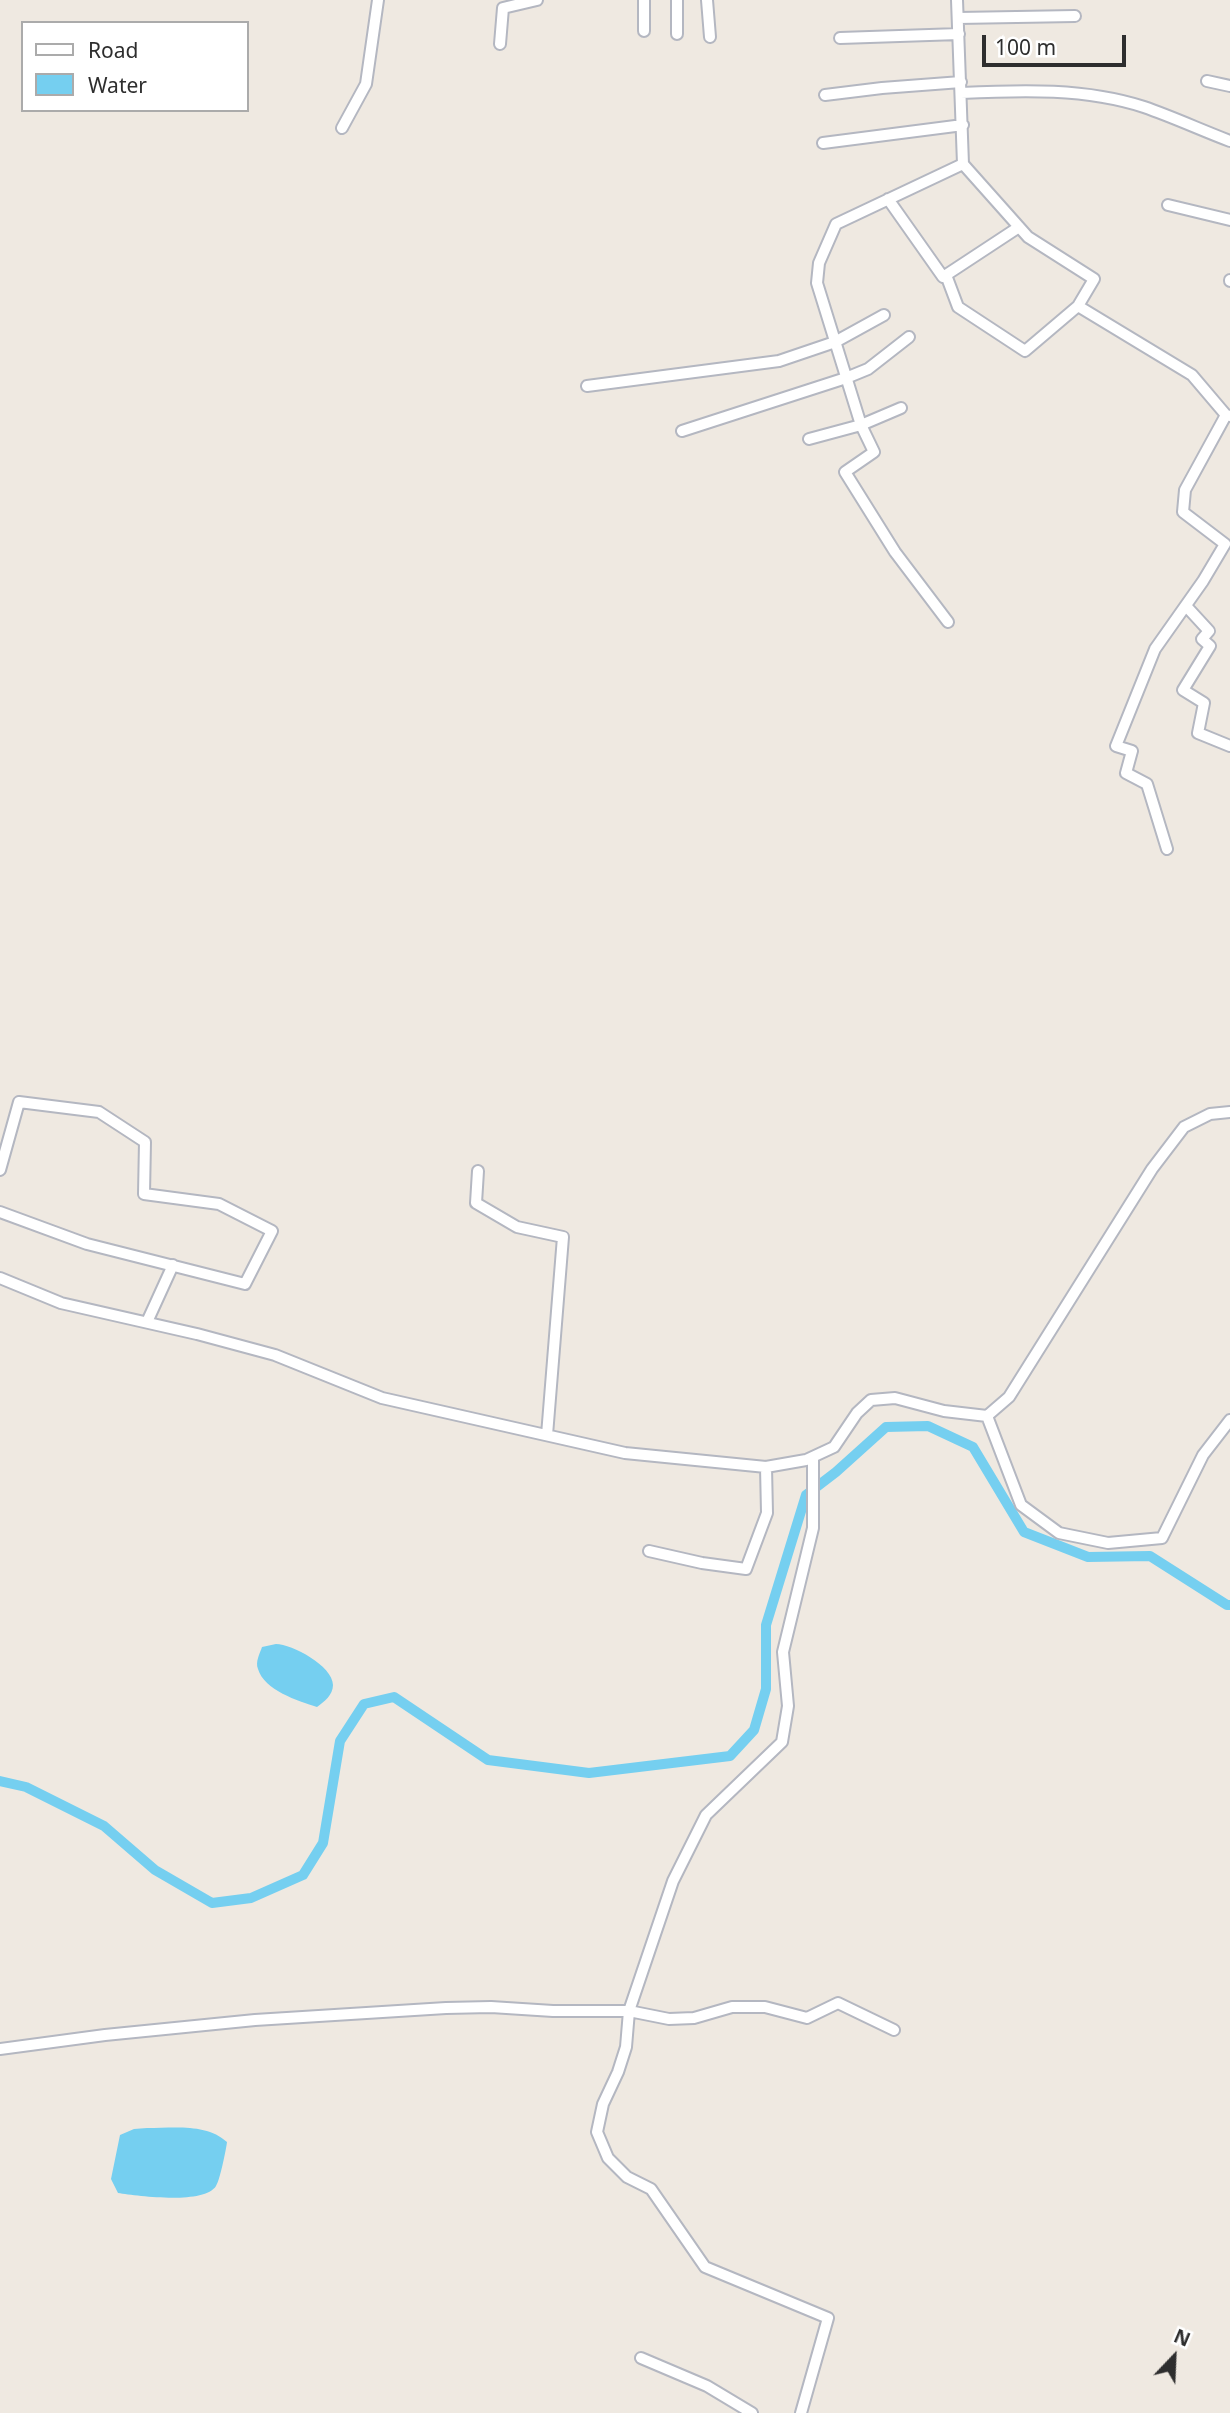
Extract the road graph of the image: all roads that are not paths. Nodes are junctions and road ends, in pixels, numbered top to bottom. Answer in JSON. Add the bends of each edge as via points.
{"nodes":[{"id":1,"x":378,"y":0,"type":"edge"},
{"id":2,"x":537,"y":0,"type":"edge"},
{"id":3,"x":644,"y":0,"type":"edge"},
{"id":4,"x":677,"y":0,"type":"edge"},
{"id":5,"x":707,"y":0,"type":"edge"},
{"id":6,"x":957,"y":0,"type":"edge"},
{"id":7,"x":1075,"y":16,"type":"dead end"},
{"id":8,"x":958,"y":18,"type":"junction"},
{"id":9,"x":645,"y":31,"type":"dead end"},
{"id":10,"x":677,"y":34,"type":"dead end"},
{"id":11,"x":959,"y":34,"type":"junction"},
{"id":12,"x":710,"y":37,"type":"dead end"},
{"id":13,"x":840,"y":38,"type":"dead end"},
{"id":14,"x":500,"y":44,"type":"dead end"},
{"id":15,"x":1207,"y":81,"type":"dead end"},
{"id":16,"x":1230,"y":86,"type":"edge"},
{"id":17,"x":961,"y":88,"type":"junction"},
{"id":18,"x":825,"y":95,"type":"dead end"},
{"id":19,"x":963,"y":125,"type":"junction"},
{"id":20,"x":342,"y":128,"type":"dead end"},
{"id":21,"x":1230,"y":141,"type":"edge"},
{"id":22,"x":823,"y":143,"type":"dead end"},
{"id":23,"x":963,"y":164,"type":"junction"},
{"id":24,"x":888,"y":199,"type":"junction"},
{"id":25,"x":1168,"y":205,"type":"dead end"},
{"id":26,"x":1230,"y":220,"type":"edge"},
{"id":27,"x":1019,"y":226,"type":"junction"},
{"id":28,"x":946,"y":275,"type":"junction"},
{"id":29,"x":1079,"y":306,"type":"junction"},
{"id":30,"x":884,"y":315,"type":"dead end"},
{"id":31,"x":909,"y":337,"type":"dead end"},
{"id":32,"x":835,"y":342,"type":"junction"},
{"id":33,"x":846,"y":378,"type":"junction"},
{"id":34,"x":587,"y":386,"type":"dead end"},
{"id":35,"x":901,"y":408,"type":"dead end"},
{"id":36,"x":1228,"y":415,"type":"edge"},
{"id":37,"x":861,"y":425,"type":"junction"},
{"id":38,"x":682,"y":431,"type":"dead end"},
{"id":39,"x":809,"y":439,"type":"dead end"},
{"id":40,"x":1186,"y":606,"type":"junction"},
{"id":41,"x":948,"y":622,"type":"dead end"},
{"id":42,"x":1230,"y":746,"type":"edge"},
{"id":43,"x":1167,"y":849,"type":"dead end"},
{"id":44,"x":1230,"y":1112,"type":"edge"},
{"id":45,"x":0,"y":1170,"type":"edge"},
{"id":46,"x":478,"y":1171,"type":"dead end"},
{"id":47,"x":0,"y":1212,"type":"edge"},
{"id":48,"x":173,"y":1265,"type":"junction"},
{"id":49,"x":0,"y":1278,"type":"edge"},
{"id":50,"x":146,"y":1322,"type":"junction"},
{"id":51,"x":987,"y":1416,"type":"junction"},
{"id":52,"x":1230,"y":1420,"type":"edge"},
{"id":53,"x":547,"y":1435,"type":"junction"},
{"id":54,"x":813,"y":1460,"type":"junction"},
{"id":55,"x":766,"y":1467,"type":"junction"},
{"id":56,"x":649,"y":1551,"type":"dead end"},
{"id":57,"x":629,"y":2011,"type":"junction"},
{"id":58,"x":894,"y":2030,"type":"dead end"},
{"id":59,"x":0,"y":2049,"type":"edge"},
{"id":60,"x":641,"y":2358,"type":"dead end"},
{"id":61,"x":752,"y":2413,"type":"edge"},
{"id":62,"x":802,"y":2413,"type":"edge"}],
"edges":[{"from":1,"to":20,"type":"street","via":[[366,84]]},
{"from":2,"to":14,"type":"street","via":[[503,9]]},
{"from":3,"to":9,"type":"street"},
{"from":4,"to":10,"type":"street"},
{"from":5,"to":12,"type":"street"},
{"from":6,"to":8,"type":"street"},
{"from":7,"to":8,"type":"street"},
{"from":8,"to":11,"type":"street"},
{"from":11,"to":13,"type":"street"},
{"from":11,"to":17,"type":"street"},
{"from":15,"to":16,"type":"street"},
{"from":17,"to":18,"type":"street","via":[[881,88]]},
{"from":17,"to":19,"type":"street"},
{"from":17,"to":21,"type":"street","via":[[1118,101]]},
{"from":19,"to":22,"type":"street"},
{"from":19,"to":23,"type":"street"},
{"from":23,"to":24,"type":"street"},
{"from":23,"to":27,"type":"street"},
{"from":24,"to":28,"type":"street","via":[[943,277]]},
{"from":24,"to":32,"type":"street","via":[[836,224],[819,263],[817,283]]},
{"from":25,"to":26,"type":"street"},
{"from":27,"to":28,"type":"street"},
{"from":27,"to":29,"type":"street","via":[[1028,237],[1094,279]]},
{"from":28,"to":29,"type":"street","via":[[958,307],[1025,351]]},
{"from":29,"to":36,"type":"street","via":[[1192,375]]},
{"from":30,"to":32,"type":"street"},
{"from":31,"to":33,"type":"street","via":[[868,369]]},
{"from":32,"to":33,"type":"street"},
{"from":32,"to":34,"type":"street","via":[[779,361]]},
{"from":33,"to":37,"type":"street"},
{"from":33,"to":38,"type":"street"},
{"from":35,"to":37,"type":"street"},
{"from":36,"to":40,"type":"street","via":[[1185,490],[1183,512],[1225,544]]},
{"from":37,"to":39,"type":"street"},
{"from":37,"to":41,"type":"street","via":[[874,452],[845,472],[895,552]]},
{"from":40,"to":42,"type":"street","via":[[1209,631],[1202,639],[1210,646],[1183,690],[1204,703],[1198,733]]},
{"from":40,"to":43,"type":"street","via":[[1155,649],[1116,746],[1132,751],[1126,773],[1147,784]]},
{"from":44,"to":51,"type":"street","via":[[1210,1114],[1184,1127],[1152,1169],[1009,1396]]},
{"from":45,"to":48,"type":"street","via":[[19,1102],[99,1112],[145,1142],[144,1194],[219,1204],[272,1231],[245,1284]]},
{"from":46,"to":53,"type":"street","via":[[476,1203],[517,1227],[564,1237]]},
{"from":47,"to":48,"type":"street","via":[[88,1244]]},
{"from":48,"to":50,"type":"street"},
{"from":49,"to":50,"type":"street","via":[[61,1303]]},
{"from":50,"to":53,"type":"street","via":[[275,1355],[382,1398]]},
{"from":51,"to":52,"type":"street","via":[[1021,1505],[1059,1533],[1108,1543],[1162,1538],[1203,1455]]},
{"from":51,"to":54,"type":"street","via":[[895,1398],[871,1400],[834,1447]]},
{"from":53,"to":55,"type":"street","via":[[625,1453]]},
{"from":54,"to":55,"type":"street"},
{"from":54,"to":57,"type":"street","via":[[813,1528],[783,1652],[788,1706],[782,1742],[706,1815],[673,1881]]},
{"from":55,"to":56,"type":"street","via":[[767,1513],[746,1569]]},
{"from":57,"to":58,"type":"street","via":[[669,2019],[694,2018],[732,2007],[765,2007],[807,2018],[838,2003]]},
{"from":57,"to":59,"type":"street","via":[[491,2007],[323,2015]]},
{"from":57,"to":62,"type":"street","via":[[626,2047],[597,2132],[608,2158],[627,2177],[651,2189],[705,2267],[828,2318]]},
{"from":60,"to":61,"type":"street","via":[[708,2386]]}]}
